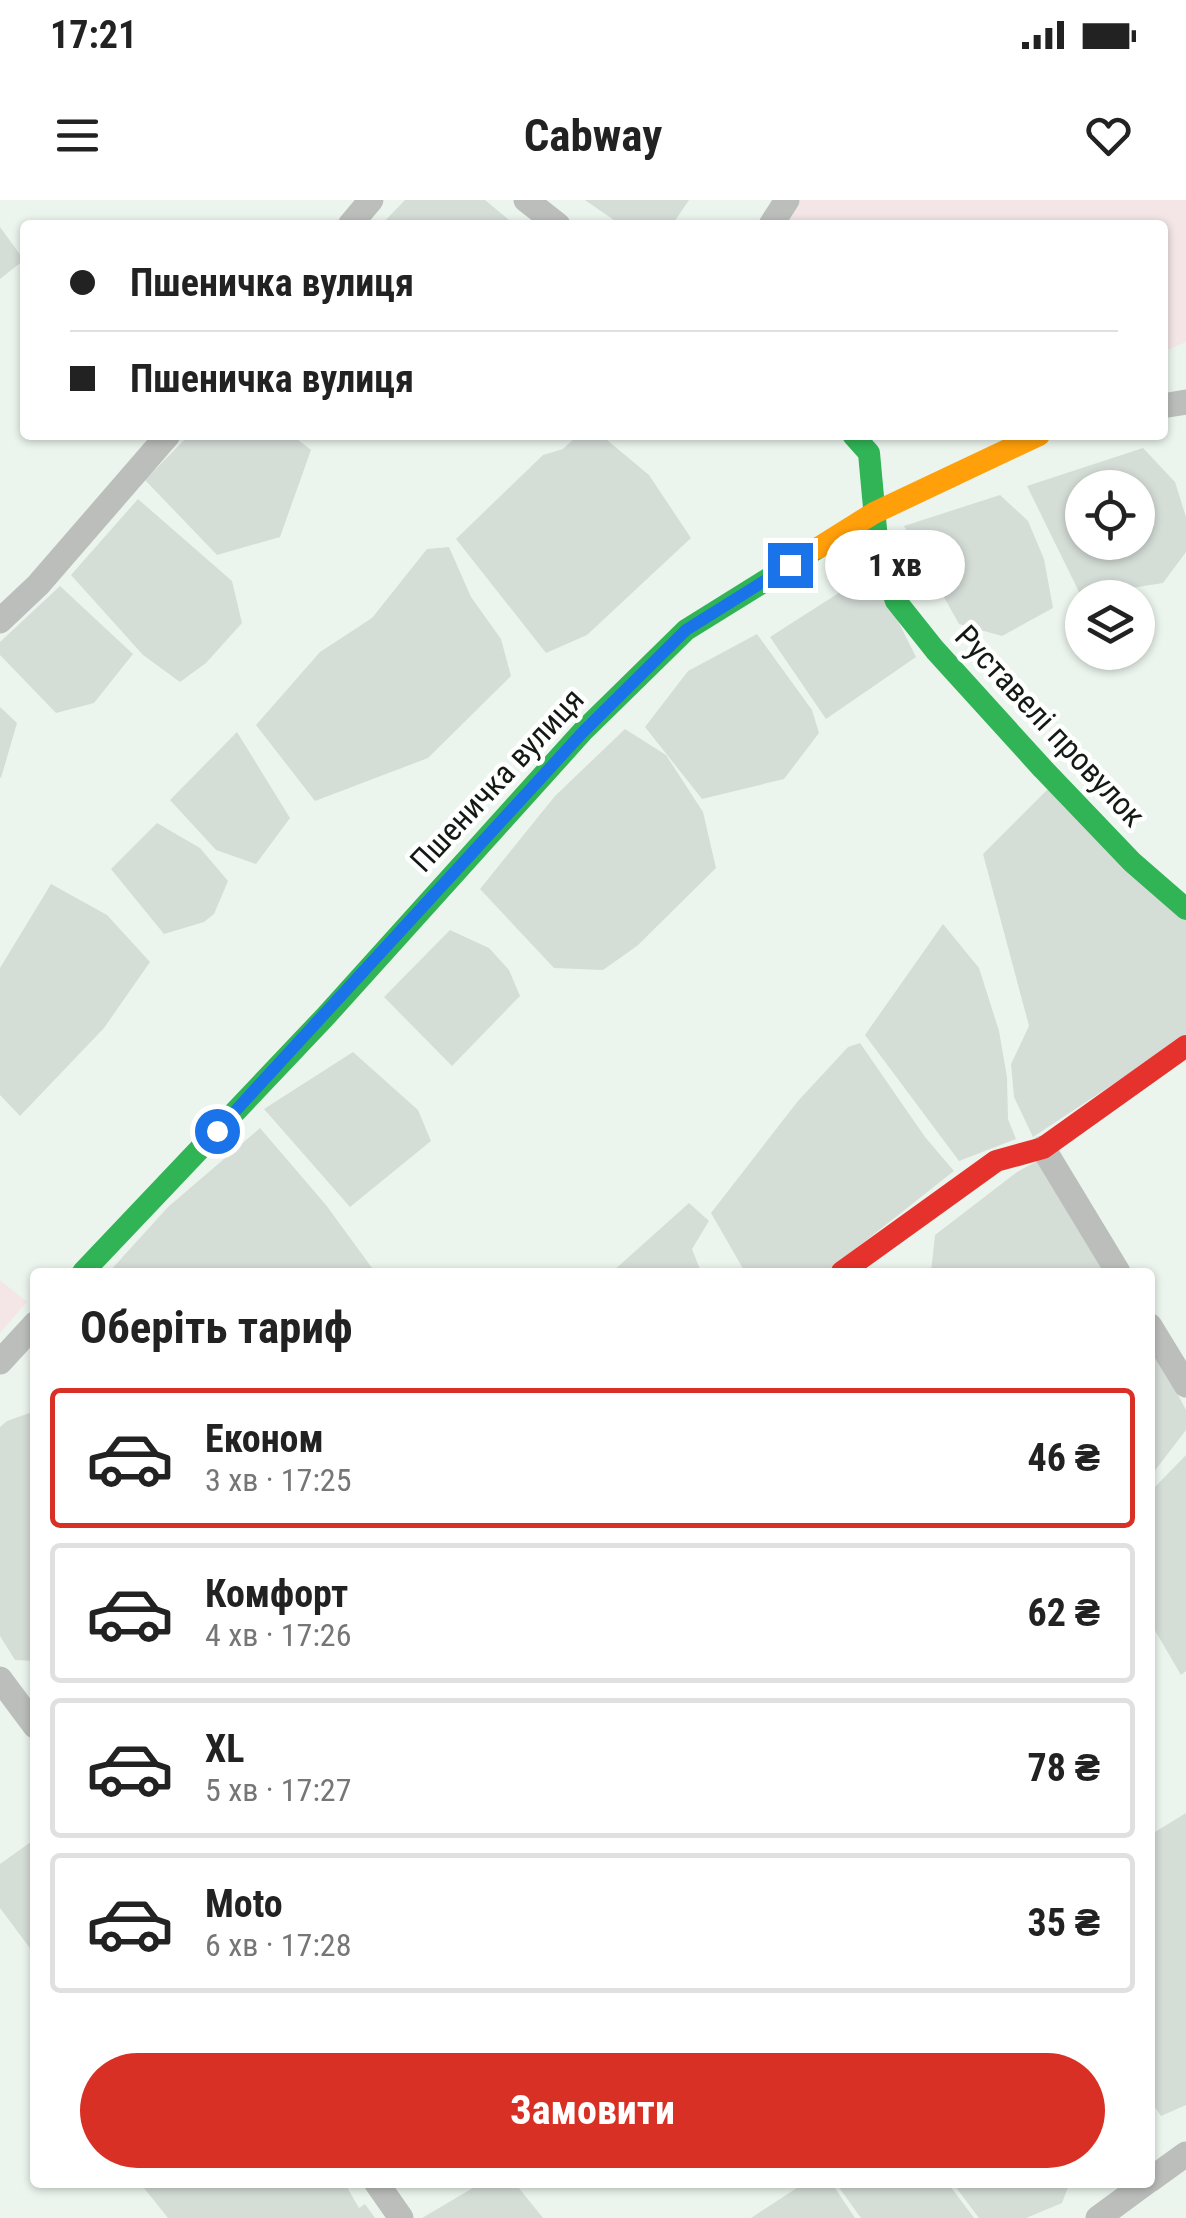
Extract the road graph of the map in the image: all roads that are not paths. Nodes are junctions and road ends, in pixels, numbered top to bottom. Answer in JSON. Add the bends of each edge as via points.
{"nodes":[{"id":1,"x":371,"y":200,"type":"edge"},
{"id":2,"x":526,"y":200,"type":"edge"},
{"id":3,"x":354,"y":220,"type":"edge"},
{"id":4,"x":552,"y":220,"type":"edge"},
{"id":5,"x":164,"y":440,"type":"edge"},
{"id":6,"x":858,"y":440,"type":"edge"},
{"id":7,"x":1028,"y":440,"type":"edge"},
{"id":8,"x":874,"y":513,"type":"junction"},
{"id":9,"x":0,"y":622,"type":"edge"},
{"id":10,"x":1186,"y":909,"type":"edge"},
{"id":11,"x":1186,"y":1046,"type":"edge"},
{"id":12,"x":1043,"y":1148,"type":"junction"},
{"id":13,"x":87,"y":1268,"type":"edge"},
{"id":14,"x":848,"y":1268,"type":"edge"},
{"id":15,"x":1116,"y":1268,"type":"edge"},
{"id":16,"x":30,"y":1329,"type":"edge"},
{"id":17,"x":1155,"y":1334,"type":"edge"},
{"id":18,"x":0,"y":1362,"type":"edge"},
{"id":19,"x":1186,"y":1385,"type":"edge"},
{"id":20,"x":0,"y":1679,"type":"edge"},
{"id":21,"x":30,"y":1719,"type":"edge"},
{"id":22,"x":1186,"y":2154,"type":"edge"},
{"id":23,"x":1155,"y":2176,"type":"edge"},
{"id":24,"x":380,"y":2188,"type":"edge"},
{"id":25,"x":1139,"y":2188,"type":"edge"},
{"id":26,"x":400,"y":2218,"type":"edge"},
{"id":27,"x":1098,"y":2218,"type":"edge"}],
"edges":[{"from":1,"to":3,"type":"street"},
{"from":2,"to":4,"type":"street"},
{"from":5,"to":9,"type":"street"},
{"from":6,"to":8,"type":"street","name":"Руставелі провулок","via":[[869,452]]},
{"from":7,"to":8,"type":"street","name":"Пшеничка вулиця"},
{"from":8,"to":10,"type":"street","name":"Руставелі провулок","via":[[878,550],[896,601],[1042,769]]},
{"from":8,"to":13,"type":"street","name":"Пшеничка вулиця","via":[[686,630],[583,732]]},
{"from":11,"to":12,"type":"street"},
{"from":12,"to":14,"type":"street","via":[[996,1161]]},
{"from":12,"to":15,"type":"street"},
{"from":16,"to":18,"type":"street"},
{"from":17,"to":19,"type":"street"},
{"from":20,"to":21,"type":"street"},
{"from":22,"to":23,"type":"street"},
{"from":24,"to":26,"type":"street"},
{"from":25,"to":27,"type":"street"}]}
